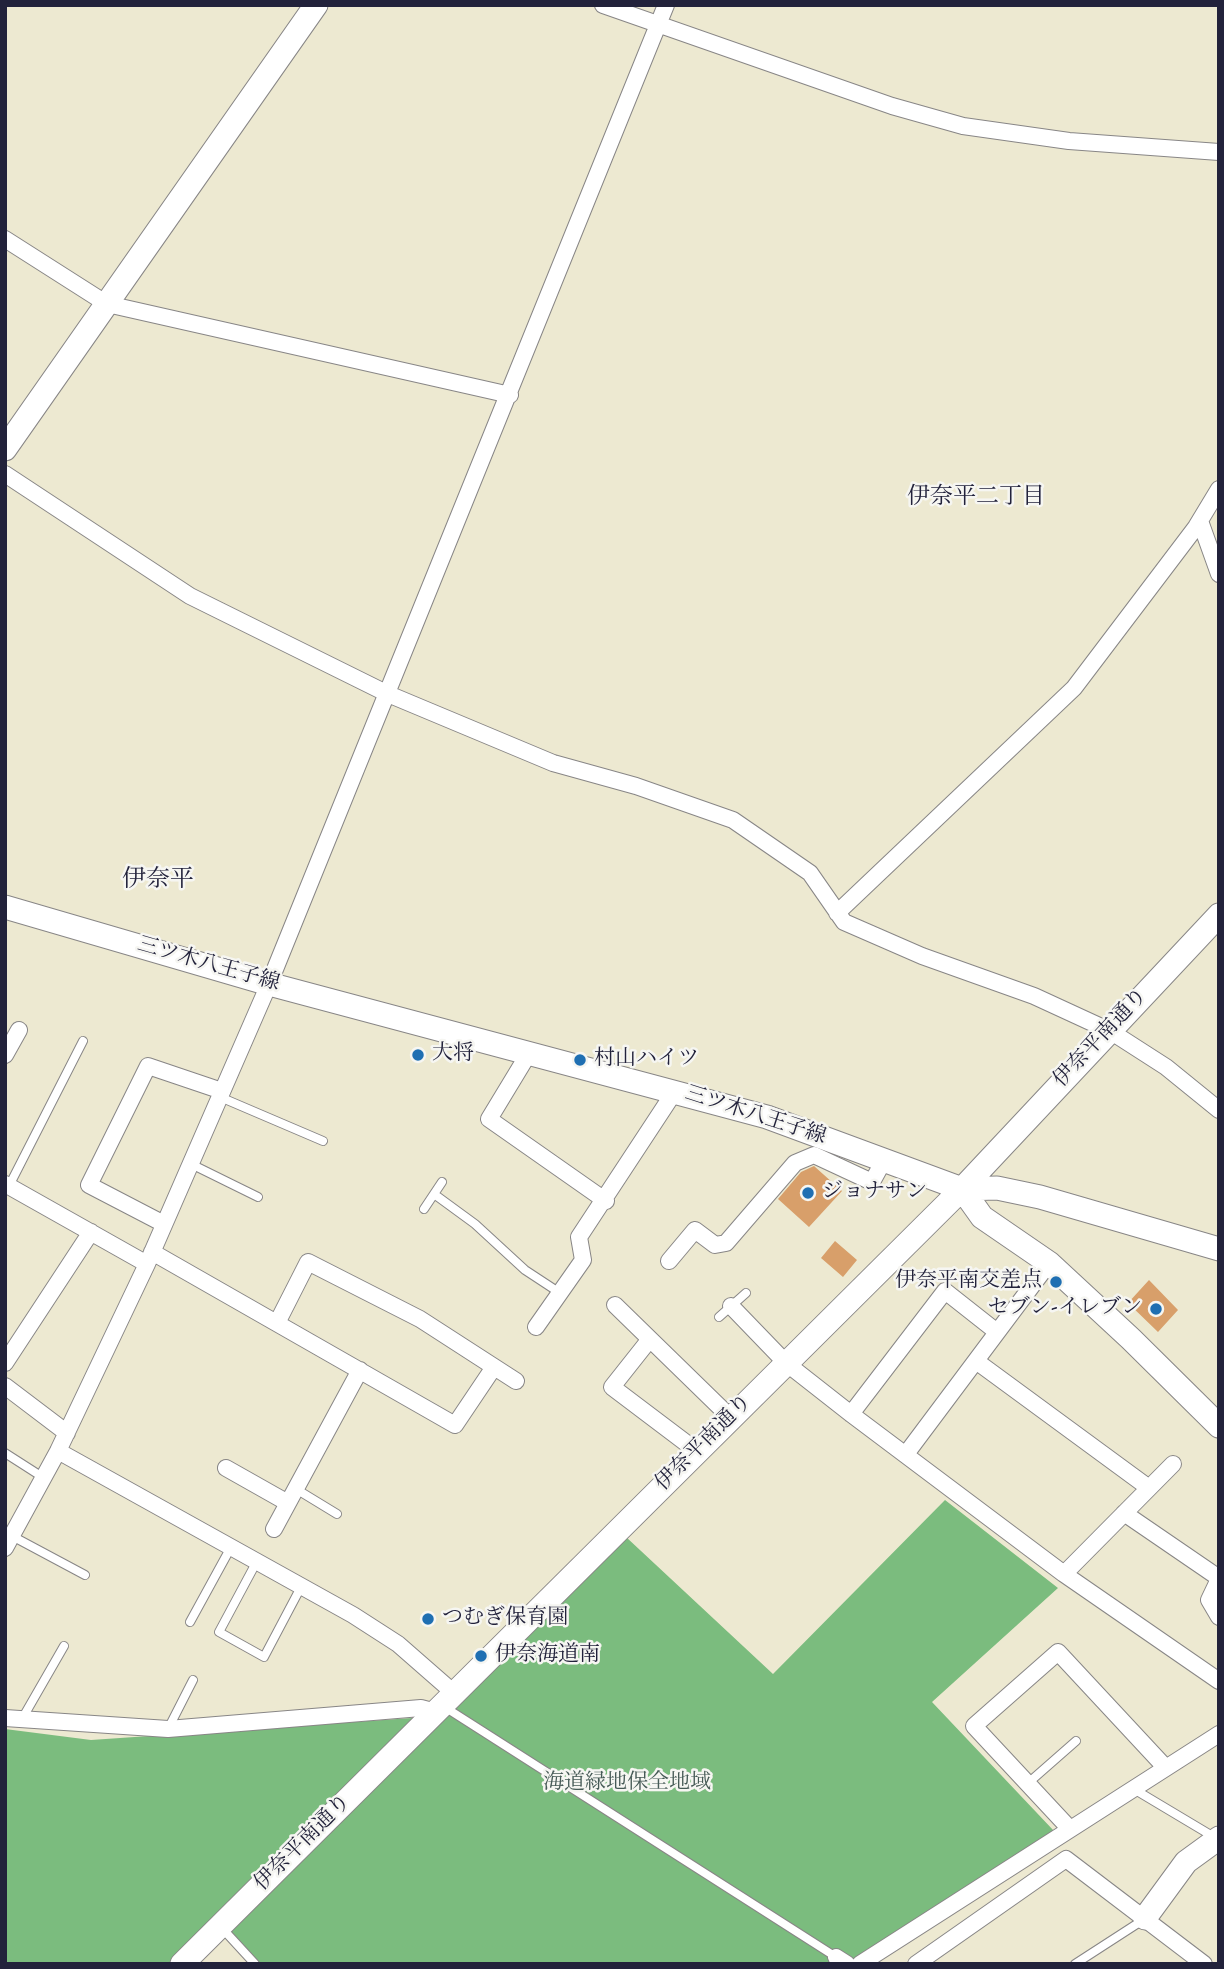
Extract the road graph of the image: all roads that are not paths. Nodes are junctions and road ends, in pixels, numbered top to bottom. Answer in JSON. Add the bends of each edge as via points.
{"nodes":[{"id":1,"x":316,"y":5,"type":"edge"},
{"id":2,"x":603,"y":5,"type":"edge"},
{"id":3,"x":666,"y":5,"type":"edge"},
{"id":4,"x":659,"y":22,"type":"junction"},
{"id":5,"x":1219,"y":152,"type":"edge"},
{"id":6,"x":5,"y":239,"type":"edge"},
{"id":7,"x":107,"y":304,"type":"junction"},
{"id":8,"x":510,"y":395,"type":"junction"},
{"id":9,"x":5,"y":449,"type":"edge"},
{"id":10,"x":5,"y":474,"type":"edge"},
{"id":11,"x":1219,"y":489,"type":"edge"},
{"id":12,"x":1200,"y":521,"type":"junction"},
{"id":13,"x":1219,"y":574,"type":"edge"},
{"id":14,"x":388,"y":694,"type":"junction"},
{"id":15,"x":5,"y":907,"type":"edge"},
{"id":16,"x":837,"y":913,"type":"junction"},
{"id":17,"x":1219,"y":915,"type":"edge"},
{"id":18,"x":269,"y":984,"type":"junction"},
{"id":19,"x":19,"y":1030,"type":"dead end"},
{"id":20,"x":1110,"y":1031,"type":"junction"},
{"id":21,"x":83,"y":1041,"type":"dead end"},
{"id":22,"x":529,"y":1053,"type":"junction"},
{"id":23,"x":5,"y":1055,"type":"edge"},
{"id":24,"x":675,"y":1091,"type":"junction"},
{"id":25,"x":221,"y":1094,"type":"junction"},
{"id":26,"x":1219,"y":1110,"type":"edge"},
{"id":27,"x":323,"y":1142,"type":"dead end"},
{"id":28,"x":883,"y":1162,"type":"junction"},
{"id":29,"x":191,"y":1164,"type":"junction"},
{"id":30,"x":442,"y":1182,"type":"dead end"},
{"id":31,"x":7,"y":1185,"type":"edge"},
{"id":32,"x":962,"y":1189,"type":"junction"},
{"id":33,"x":434,"y":1194,"type":"junction"},
{"id":34,"x":258,"y":1197,"type":"dead end"},
{"id":35,"x":606,"y":1200,"type":"junction"},
{"id":36,"x":424,"y":1209,"type":"dead end"},
{"id":37,"x":164,"y":1224,"type":"junction"},
{"id":38,"x":91,"y":1232,"type":"junction"},
{"id":39,"x":1219,"y":1249,"type":"edge"},
{"id":40,"x":150,"y":1258,"type":"junction"},
{"id":41,"x":669,"y":1261,"type":"dead end"},
{"id":42,"x":1049,"y":1264,"type":"junction"},
{"id":43,"x":560,"y":1293,"type":"junction"},
{"id":44,"x":746,"y":1293,"type":"dead end"},
{"id":45,"x":615,"y":1306,"type":"dead end"},
{"id":46,"x":725,"y":1312,"type":"joint"},
{"id":47,"x":278,"y":1321,"type":"junction"},
{"id":48,"x":536,"y":1327,"type":"dead end"},
{"id":49,"x":997,"y":1332,"type":"junction"},
{"id":50,"x":650,"y":1339,"type":"junction"},
{"id":51,"x":976,"y":1361,"type":"junction"},
{"id":52,"x":5,"y":1363,"type":"edge"},
{"id":53,"x":786,"y":1363,"type":"junction"},
{"id":54,"x":494,"y":1367,"type":"junction"},
{"id":55,"x":360,"y":1370,"type":"junction"},
{"id":56,"x":516,"y":1381,"type":"dead end"},
{"id":57,"x":5,"y":1386,"type":"edge"},
{"id":58,"x":851,"y":1414,"type":"junction"},
{"id":59,"x":731,"y":1418,"type":"junction"},
{"id":60,"x":1219,"y":1426,"type":"edge"},
{"id":61,"x":66,"y":1433,"type":"junction"},
{"id":62,"x":58,"y":1451,"type":"junction"},
{"id":63,"x":698,"y":1452,"type":"junction"},
{"id":64,"x":5,"y":1453,"type":"edge"},
{"id":65,"x":906,"y":1454,"type":"junction"},
{"id":66,"x":1174,"y":1464,"type":"dead end"},
{"id":67,"x":226,"y":1468,"type":"dead end"},
{"id":68,"x":44,"y":1478,"type":"junction"},
{"id":69,"x":1149,"y":1488,"type":"junction"},
{"id":70,"x":292,"y":1496,"type":"junction"},
{"id":71,"x":1125,"y":1513,"type":"junction"},
{"id":72,"x":337,"y":1514,"type":"dead end"},
{"id":73,"x":274,"y":1529,"type":"dead end"},
{"id":74,"x":9,"y":1542,"type":"edge"},
{"id":75,"x":230,"y":1549,"type":"junction"},
{"id":76,"x":256,"y":1563,"type":"junction"},
{"id":77,"x":1064,"y":1574,"type":"junction"},
{"id":78,"x":85,"y":1575,"type":"dead end"},
{"id":79,"x":1219,"y":1578,"type":"edge"},
{"id":80,"x":301,"y":1587,"type":"junction"},
{"id":81,"x":1219,"y":1617,"type":"edge"},
{"id":82,"x":190,"y":1622,"type":"dead end"},
{"id":83,"x":64,"y":1646,"type":"dead end"},
{"id":84,"x":193,"y":1680,"type":"dead end"},
{"id":85,"x":1219,"y":1681,"type":"edge"},
{"id":86,"x":444,"y":1703,"type":"junction"},
{"id":87,"x":5,"y":1718,"type":"edge"},
{"id":88,"x":22,"y":1719,"type":"junction"},
{"id":89,"x":168,"y":1729,"type":"junction"},
{"id":90,"x":1219,"y":1734,"type":"edge"},
{"id":91,"x":1076,"y":1741,"type":"dead end"},
{"id":92,"x":1165,"y":1767,"type":"junction"},
{"id":93,"x":1027,"y":1784,"type":"junction"},
{"id":94,"x":1132,"y":1788,"type":"junction"},
{"id":95,"x":1070,"y":1829,"type":"junction"},
{"id":96,"x":1218,"y":1839,"type":"edge"},
{"id":97,"x":1048,"y":1843,"type":"junction"},
{"id":98,"x":1066,"y":1858,"type":"junction"},
{"id":99,"x":1145,"y":1918,"type":"junction"},
{"id":100,"x":221,"y":1927,"type":"junction"},
{"id":101,"x":842,"y":1960,"type":"edge"},
{"id":102,"x":1202,"y":1963,"type":"edge"},
{"id":103,"x":183,"y":1964,"type":"edge"},
{"id":104,"x":255,"y":1964,"type":"edge"},
{"id":105,"x":860,"y":1964,"type":"edge"},
{"id":106,"x":916,"y":1964,"type":"edge"},
{"id":107,"x":1075,"y":1964,"type":"edge"}],
"edges":[{"from":1,"to":7,"type":"street"},
{"from":2,"to":4,"type":"street"},
{"from":3,"to":4,"type":"street"},
{"from":4,"to":5,"type":"street","via":[[892,106],[963,126],[1069,141]]},
{"from":4,"to":8,"type":"street"},
{"from":6,"to":7,"type":"street"},
{"from":7,"to":8,"type":"street"},
{"from":7,"to":9,"type":"street"},
{"from":8,"to":14,"type":"street"},
{"from":10,"to":14,"type":"street","via":[[190,597]]},
{"from":11,"to":12,"type":"street"},
{"from":12,"to":13,"type":"street"},
{"from":12,"to":16,"type":"street","via":[[1074,688]]},
{"from":14,"to":16,"type":"street","via":[[554,763],[733,820],[810,873]]},
{"from":14,"to":18,"type":"street"},
{"from":15,"to":18,"type":"street","name":"三ツ木八王子線"},
{"from":16,"to":20,"type":"street","via":[[844,922],[922,956],[1034,996]]},
{"from":17,"to":20,"type":"street","name":"伊奈平南通り"},
{"from":18,"to":22,"type":"street","name":"三ツ木八王子線"},
{"from":18,"to":25,"type":"street"},
{"from":19,"to":23,"type":"street"},
{"from":20,"to":26,"type":"street","via":[[1166,1067]]},
{"from":20,"to":32,"type":"street","name":"伊奈平南通り"},
{"from":21,"to":31,"type":"lane"},
{"from":22,"to":24,"type":"street","name":"三ツ木八王子線"},
{"from":22,"to":35,"type":"street","via":[[489,1119]]},
{"from":24,"to":28,"type":"street","name":"三ツ木八王子線","via":[[767,1117]]},
{"from":24,"to":35,"type":"street"},
{"from":25,"to":27,"type":"lane"},
{"from":25,"to":29,"type":"street"},
{"from":25,"to":37,"type":"street","via":[[148,1066],[89,1185]]},
{"from":28,"to":32,"type":"street","name":"三ツ木八王子線"},
{"from":28,"to":41,"type":"street","via":[[872,1182],[814,1156],[795,1163],[726,1243],[715,1244],[695,1230]]},
{"from":29,"to":34,"type":"lane"},
{"from":29,"to":37,"type":"street"},
{"from":30,"to":33,"type":"lane"},
{"from":31,"to":38,"type":"street"},
{"from":32,"to":39,"type":"street","name":"三ツ木八王子線","via":[[997,1188],[1040,1197]]},
{"from":32,"to":42,"type":"street","via":[[982,1217]]},
{"from":32,"to":53,"type":"street","name":"伊奈平南通り"},
{"from":33,"to":36,"type":"lane"},
{"from":33,"to":43,"type":"lane","via":[[525,1270]]},
{"from":35,"to":43,"type":"street","via":[[579,1237],[583,1259]]},
{"from":37,"to":40,"type":"street"},
{"from":38,"to":40,"type":"street"},
{"from":38,"to":52,"type":"street"},
{"from":40,"to":47,"type":"street"},
{"from":40,"to":61,"type":"street"},
{"from":42,"to":49,"type":"street"},
{"from":42,"to":60,"type":"street"},
{"from":43,"to":48,"type":"street"},
{"from":44,"to":46,"type":"lane"},
{"from":45,"to":50,"type":"street"},
{"from":46,"to":53,"type":"street"},
{"from":47,"to":54,"type":"street","via":[[308,1262],[420,1319]]},
{"from":47,"to":55,"type":"street"},
{"from":49,"to":51,"type":"street"},
{"from":49,"to":58,"type":"street","via":[[945,1291]]},
{"from":50,"to":59,"type":"street"},
{"from":50,"to":63,"type":"street","via":[[612,1387]]},
{"from":51,"to":65,"type":"street"},
{"from":51,"to":69,"type":"street"},
{"from":53,"to":58,"type":"street"},
{"from":53,"to":59,"type":"street","name":"伊奈平南通り"},
{"from":54,"to":55,"type":"street","via":[[455,1425]]},
{"from":54,"to":56,"type":"street"},
{"from":55,"to":70,"type":"street"},
{"from":57,"to":61,"type":"street"},
{"from":58,"to":65,"type":"street"},
{"from":59,"to":63,"type":"street","name":"伊奈平南通り"},
{"from":61,"to":62,"type":"street"},
{"from":62,"to":68,"type":"street"},
{"from":62,"to":75,"type":"street"},
{"from":63,"to":86,"type":"street","name":"伊奈平南通り"},
{"from":64,"to":68,"type":"lane"},
{"from":65,"to":77,"type":"street"},
{"from":66,"to":69,"type":"street"},
{"from":67,"to":70,"type":"street"},
{"from":68,"to":74,"type":"street"},
{"from":69,"to":71,"type":"street"},
{"from":70,"to":72,"type":"lane"},
{"from":70,"to":73,"type":"street"},
{"from":71,"to":77,"type":"street"},
{"from":71,"to":79,"type":"street"},
{"from":74,"to":78,"type":"lane"},
{"from":75,"to":76,"type":"street"},
{"from":75,"to":82,"type":"lane"},
{"from":76,"to":80,"type":"street"},
{"from":76,"to":80,"type":"lane","via":[[219,1632],[264,1657]]},
{"from":77,"to":85,"type":"street"},
{"from":79,"to":81,"type":"street","via":[[1209,1600]]},
{"from":80,"to":86,"type":"street","via":[[398,1644]]},
{"from":83,"to":88,"type":"lane"},
{"from":84,"to":89,"type":"lane"},
{"from":86,"to":89,"type":"street"},
{"from":86,"to":100,"type":"street","name":"伊奈平南通り"},
{"from":86,"to":101,"type":"lane"},
{"from":87,"to":88,"type":"street"},
{"from":88,"to":89,"type":"street"},
{"from":90,"to":92,"type":"street"},
{"from":91,"to":93,"type":"lane"},
{"from":92,"to":93,"type":"street","via":[[1058,1652],[974,1726]]},
{"from":92,"to":94,"type":"street"},
{"from":93,"to":95,"type":"street"},
{"from":94,"to":95,"type":"street"},
{"from":94,"to":96,"type":"lane"},
{"from":95,"to":97,"type":"street"},
{"from":96,"to":99,"type":"street","via":[[1186,1862]]},
{"from":97,"to":98,"type":"street"},
{"from":97,"to":105,"type":"street"},
{"from":98,"to":99,"type":"street"},
{"from":98,"to":106,"type":"street"},
{"from":99,"to":102,"type":"street"},
{"from":99,"to":107,"type":"lane"},
{"from":100,"to":103,"type":"street","name":"伊奈平南通り"},
{"from":100,"to":104,"type":"lane"}]}
